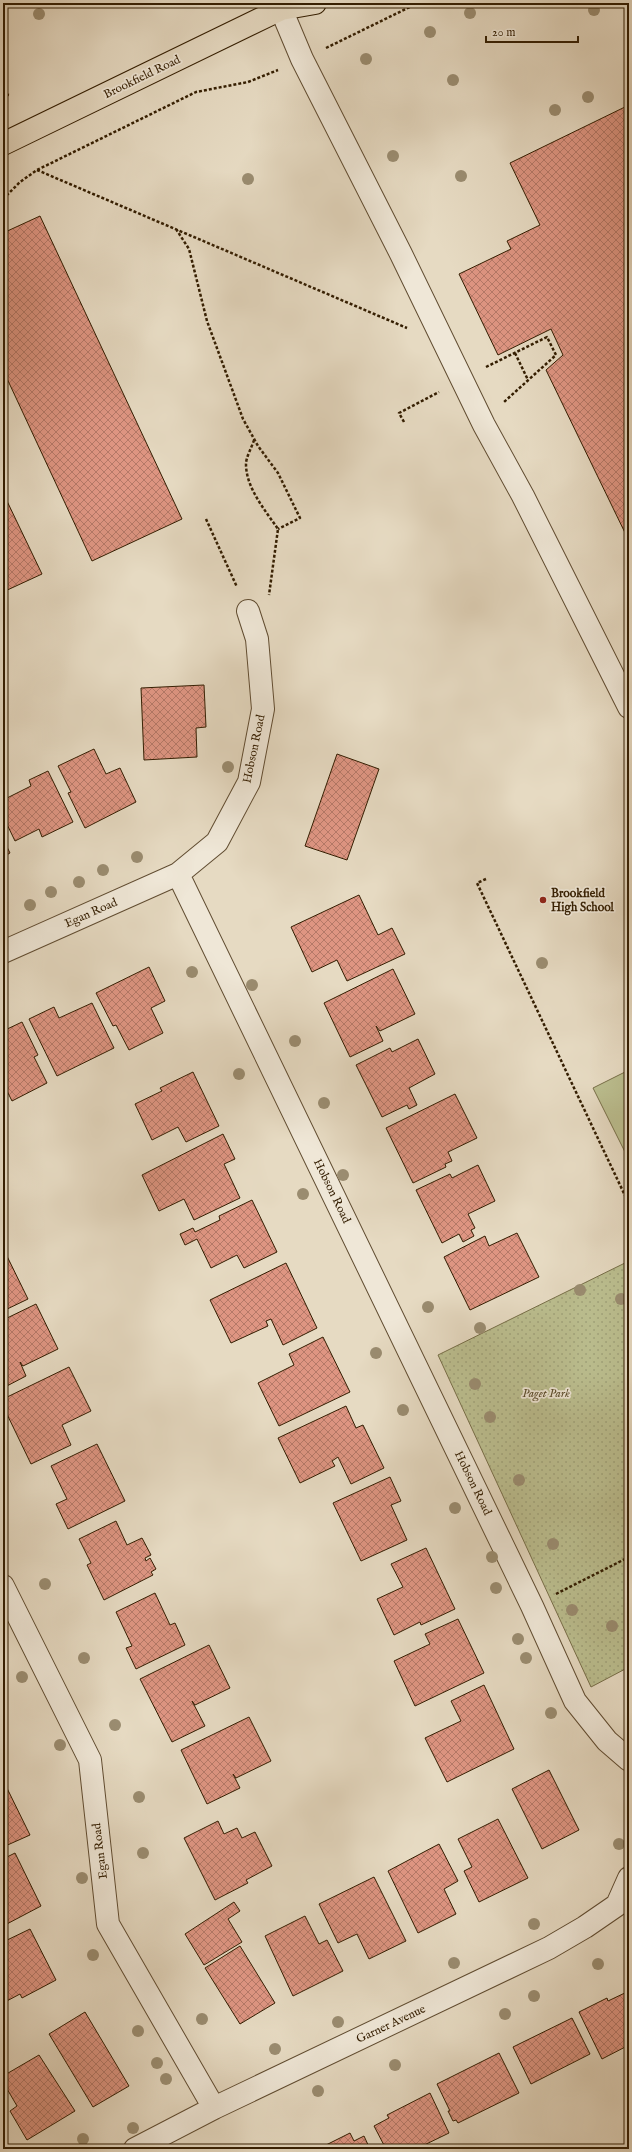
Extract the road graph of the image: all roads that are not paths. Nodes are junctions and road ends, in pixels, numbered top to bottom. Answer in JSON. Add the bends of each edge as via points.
{"nodes":[{"id":1,"x":315,"y":3,"type":"edge"},
{"id":2,"x":285,"y":6,"type":"edge"},
{"id":3,"x":3,"y":144,"type":"edge"},
{"id":4,"x":248,"y":611,"type":"road end"},
{"id":5,"x":629,"y":707,"type":"edge"},
{"id":6,"x":178,"y":874,"type":"junction"},
{"id":7,"x":3,"y":952,"type":"edge"},
{"id":8,"x":3,"y":1586,"type":"edge"},
{"id":9,"x":629,"y":1760,"type":"edge"},
{"id":10,"x":629,"y":1878,"type":"edge"},
{"id":11,"x":214,"y":2108,"type":"junction"},
{"id":12,"x":135,"y":2149,"type":"edge"}],
"edges":[{"from":1,"to":2,"type":"main road","name":"Brookfield Road"},
{"from":2,"to":3,"type":"main road","name":"Brookfield Road"},
{"from":2,"to":5,"type":"street","via":[[302,59],[480,417],[523,496]]},
{"from":4,"to":6,"type":"street","name":"Hobson Road","via":[[257,639],[263,709],[249,782],[217,842]]},
{"from":6,"to":7,"type":"street","name":"Egan Road"},
{"from":6,"to":9,"type":"street","name":"Hobson Road","via":[[576,1701],[607,1741]]},
{"from":8,"to":11,"type":"street","name":"Egan Road","via":[[90,1760],[108,1924]]},
{"from":10,"to":11,"type":"street","name":"Garner Avenue","via":[[617,1905],[549,1948]]},
{"from":11,"to":12,"type":"street","name":"Garner Avenue"}]}
